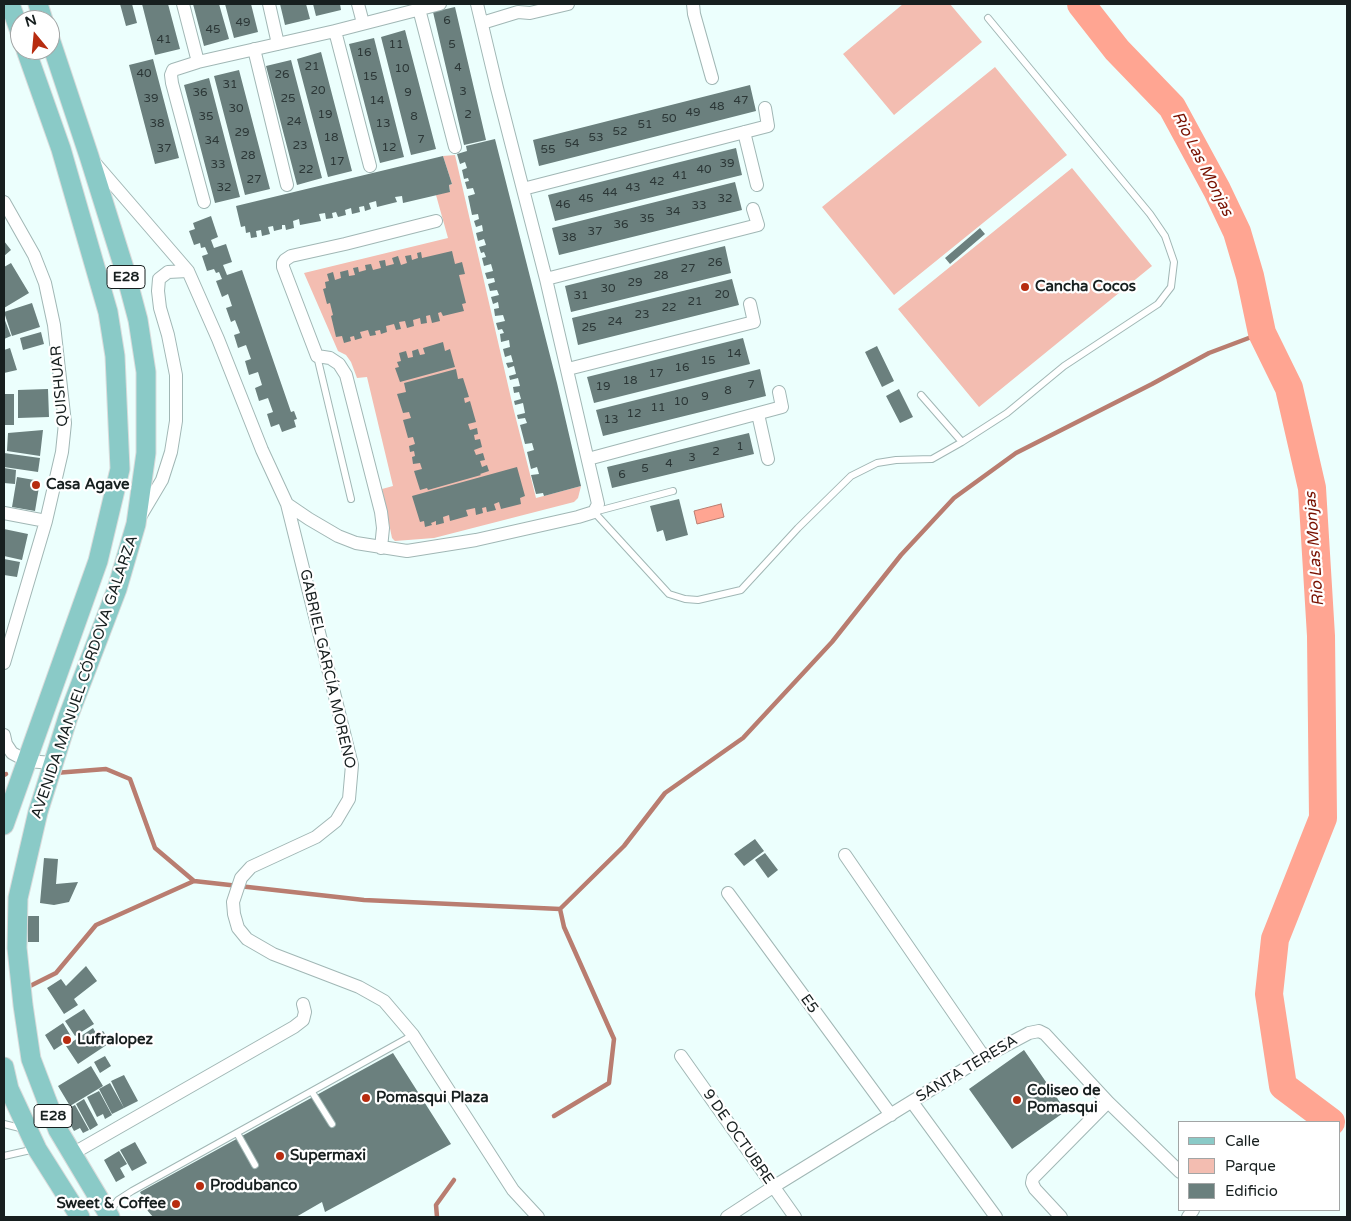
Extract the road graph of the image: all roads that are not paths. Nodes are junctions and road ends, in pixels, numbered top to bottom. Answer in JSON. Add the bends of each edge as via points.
{"nodes":[{"id":1,"x":183,"y":4,"type":"edge"},
{"id":2,"x":269,"y":4,"type":"edge"},
{"id":3,"x":358,"y":4,"type":"edge"},
{"id":4,"x":440,"y":4,"type":"edge"},
{"id":5,"x":477,"y":4,"type":"edge"},
{"id":6,"x":568,"y":4,"type":"edge"},
{"id":7,"x":693,"y":4,"type":"edge"},
{"id":8,"x":522,"y":8,"type":"edge"},
{"id":9,"x":419,"y":9,"type":"junction"},
{"id":10,"x":988,"y":18,"type":"dead end"},
{"id":11,"x":363,"y":23,"type":"junction"},
{"id":12,"x":482,"y":23,"type":"junction"},
{"id":13,"x":335,"y":30,"type":"junction"},
{"id":14,"x":278,"y":44,"type":"junction"},
{"id":15,"x":254,"y":49,"type":"junction"},
{"id":16,"x":30,"y":60,"type":"edge"},
{"id":17,"x":57,"y":60,"type":"edge"},
{"id":18,"x":198,"y":62,"type":"junction"},
{"id":19,"x":712,"y":78,"type":"dead end"},
{"id":20,"x":765,"y":108,"type":"dead end"},
{"id":21,"x":744,"y":132,"type":"junction"},
{"id":22,"x":455,"y":147,"type":"dead end"},
{"id":23,"x":90,"y":156,"type":"junction"},
{"id":24,"x":370,"y":166,"type":"dead end"},
{"id":25,"x":287,"y":185,"type":"dead end"},
{"id":26,"x":757,"y":185,"type":"dead end"},
{"id":27,"x":523,"y":189,"type":"junction"},
{"id":28,"x":4,"y":202,"type":"edge"},
{"id":29,"x":204,"y":202,"type":"dead end"},
{"id":30,"x":753,"y":209,"type":"dead end"},
{"id":31,"x":436,"y":221,"type":"dead end"},
{"id":32,"x":188,"y":271,"type":"junction"},
{"id":33,"x":546,"y":279,"type":"junction"},
{"id":34,"x":750,"y":304,"type":"dead end"},
{"id":35,"x":317,"y":356,"type":"junction"},
{"id":36,"x":568,"y":369,"type":"junction"},
{"id":37,"x":779,"y":392,"type":"dead end"},
{"id":38,"x":921,"y":395,"type":"dead end"},
{"id":39,"x":758,"y":414,"type":"junction"},
{"id":40,"x":962,"y":442,"type":"junction"},
{"id":41,"x":588,"y":459,"type":"junction"},
{"id":42,"x":768,"y":459,"type":"dead end"},
{"id":43,"x":673,"y":491,"type":"dead end"},
{"id":44,"x":351,"y":499,"type":"dead end"},
{"id":45,"x":287,"y":504,"type":"junction"},
{"id":46,"x":4,"y":512,"type":"edge"},
{"id":47,"x":594,"y":512,"type":"junction"},
{"id":48,"x":46,"y":521,"type":"junction"},
{"id":49,"x":136,"y":524,"type":"junction"},
{"id":50,"x":381,"y":548,"type":"junction"},
{"id":51,"x":4,"y":661,"type":"edge"},
{"id":52,"x":45,"y":708,"type":"junction"},
{"id":53,"x":68,"y":717,"type":"junction"},
{"id":54,"x":4,"y":735,"type":"edge"},
{"id":55,"x":27,"y":761,"type":"junction"},
{"id":56,"x":53,"y":763,"type":"junction"},
{"id":57,"x":7,"y":806,"type":"edge"},
{"id":58,"x":4,"y":825,"type":"edge"},
{"id":59,"x":845,"y":855,"type":"dead end"},
{"id":60,"x":728,"y":893,"type":"dead end"},
{"id":61,"x":303,"y":1004,"type":"dead end"},
{"id":62,"x":413,"y":1035,"type":"junction"},
{"id":63,"x":681,"y":1056,"type":"dead end"},
{"id":64,"x":984,"y":1057,"type":"junction"},
{"id":65,"x":4,"y":1067,"type":"edge"},
{"id":66,"x":312,"y":1092,"type":"junction"},
{"id":67,"x":912,"y":1102,"type":"junction"},
{"id":68,"x":1108,"y":1102,"type":"junction"},
{"id":69,"x":891,"y":1115,"type":"junction"},
{"id":70,"x":4,"y":1124,"type":"edge"},
{"id":71,"x":332,"y":1124,"type":"dead end"},
{"id":72,"x":28,"y":1130,"type":"junction"},
{"id":73,"x":237,"y":1133,"type":"junction"},
{"id":74,"x":36,"y":1149,"type":"junction"},
{"id":75,"x":72,"y":1154,"type":"junction"},
{"id":76,"x":4,"y":1156,"type":"edge"},
{"id":77,"x":256,"y":1165,"type":"dead end"},
{"id":78,"x":1178,"y":1170,"type":"edge"},
{"id":79,"x":773,"y":1187,"type":"junction"},
{"id":80,"x":109,"y":1215,"type":"edge"},
{"id":81,"x":80,"y":1217,"type":"edge"},
{"id":82,"x":538,"y":1217,"type":"edge"},
{"id":83,"x":727,"y":1217,"type":"edge"},
{"id":84,"x":795,"y":1217,"type":"edge"},
{"id":85,"x":996,"y":1217,"type":"edge"},
{"id":86,"x":1061,"y":1217,"type":"edge"}],
"edges":[{"from":1,"to":18,"type":"street"},
{"from":2,"to":14,"type":"street"},
{"from":3,"to":11,"type":"street"},
{"from":4,"to":9,"type":"street"},
{"from":5,"to":12,"type":"street"},
{"from":6,"to":8,"type":"street","via":[[530,13]]},
{"from":7,"to":19,"type":"street"},
{"from":8,"to":12,"type":"street"},
{"from":9,"to":11,"type":"street"},
{"from":9,"to":22,"type":"street"},
{"from":10,"to":40,"type":"lane","via":[[1150,214],[1165,236],[1174,262],[1171,287],[1158,304],[1064,366],[1007,413]]},
{"from":11,"to":13,"type":"street"},
{"from":12,"to":27,"type":"street"},
{"from":13,"to":14,"type":"street"},
{"from":13,"to":24,"type":"street"},
{"from":14,"to":15,"type":"street"},
{"from":15,"to":18,"type":"street"},
{"from":15,"to":25,"type":"street"},
{"from":16,"to":52,"type":"main road","name":"AVENIDA MANUEL CÓRDOVA GALARZA","number":"E28","via":[[61,149],[108,312],[115,356],[120,460],[98,562]]},
{"from":17,"to":23,"type":"main road","name":"AVENIDA MANUEL CÓRDOVA GALARZA","number":"E28"},
{"from":18,"to":29,"type":"street","via":[[173,70],[171,75]]},
{"from":20,"to":21,"type":"street","via":[[768,126]]},
{"from":21,"to":26,"type":"street"},
{"from":21,"to":27,"type":"street"},
{"from":23,"to":32,"type":"street","name":"GABRIEL GARCÍA MORENO"},
{"from":23,"to":49,"type":"main road","name":"AVENIDA MANUEL CÓRDOVA GALARZA","number":"E28","via":[[138,320],[146,372],[146,452]]},
{"from":27,"to":33,"type":"street"},
{"from":28,"to":48,"type":"street","name":"QUISHUAR","via":[[34,254],[45,283],[54,325],[65,423],[62,452]]},
{"from":30,"to":33,"type":"street","via":[[758,225]]},
{"from":31,"to":35,"type":"street","via":[[285,260],[283,267]]},
{"from":32,"to":45,"type":"street","name":"GABRIEL GARCÍA MORENO"},
{"from":32,"to":49,"type":"street","via":[[168,272],[159,279],[160,308],[176,375],[176,421],[162,480]]},
{"from":33,"to":36,"type":"street"},
{"from":34,"to":36,"type":"street","via":[[754,322]]},
{"from":35,"to":44,"type":"lane"},
{"from":35,"to":50,"type":"street","via":[[330,358],[346,375],[380,512],[383,528]]},
{"from":36,"to":41,"type":"street"},
{"from":37,"to":39,"type":"street","via":[[782,407]]},
{"from":38,"to":40,"type":"lane"},
{"from":39,"to":41,"type":"street"},
{"from":39,"to":42,"type":"street"},
{"from":40,"to":47,"type":"lane","via":[[932,458],[877,463],[851,476],[741,590],[698,600],[668,594]]},
{"from":41,"to":47,"type":"street","via":[[598,504]]},
{"from":43,"to":47,"type":"lane"},
{"from":45,"to":50,"type":"street","via":[[338,536]]},
{"from":45,"to":62,"type":"street","name":"GABRIEL GARCÍA MORENO","via":[[352,765],[351,790],[336,821],[325,831],[246,872],[235,893],[235,920],[242,935],[272,954],[376,995]]},
{"from":46,"to":48,"type":"street"},
{"from":47,"to":50,"type":"street","via":[[476,540],[407,551]]},
{"from":48,"to":51,"type":"street","name":"QUISHUAR"},
{"from":49,"to":53,"type":"main road","name":"AVENIDA MANUEL CÓRDOVA GALARZA","number":"E28","via":[[117,590]]},
{"from":52,"to":53,"type":"main road","via":[[54,718]]},
{"from":52,"to":55,"type":"main road","name":"AVENIDA MANUEL CÓRDOVA GALARZA","number":"E28"},
{"from":53,"to":56,"type":"main road","name":"AVENIDA MANUEL CÓRDOVA GALARZA","number":"E28"},
{"from":54,"to":55,"type":"street","via":[[12,753]]},
{"from":55,"to":56,"type":"street"},
{"from":55,"to":57,"type":"main road","name":"AVENIDA MANUEL CÓRDOVA GALARZA","number":"E28"},
{"from":56,"to":75,"type":"main road","name":"AVENIDA MANUEL CÓRDOVA GALARZA","number":"E28","via":[[18,898],[17,948],[31,1059],[58,1130]]},
{"from":57,"to":58,"type":"main road","name":"AVENIDA MANUEL CÓRDOVA GALARZA","number":"E28"},
{"from":59,"to":64,"type":"street"},
{"from":60,"to":69,"type":"street","name":"E5"},
{"from":61,"to":75,"type":"street","via":[[303,1020],[294,1027]]},
{"from":62,"to":66,"type":"lane"},
{"from":62,"to":82,"type":"street","name":"GABRIEL GARCÍA MORENO","via":[[512,1190]]},
{"from":63,"to":79,"type":"street","name":"9 DE OCTUBRE"},
{"from":64,"to":67,"type":"street","name":"SANTA TERESA"},
{"from":64,"to":68,"type":"street","name":"SANTA TERESA","via":[[1039,1031]]},
{"from":65,"to":72,"type":"main road","number":"E28","via":[[9,1089]]},
{"from":66,"to":71,"type":"lane"},
{"from":66,"to":73,"type":"lane"},
{"from":67,"to":69,"type":"street","name":"SANTA TERESA"},
{"from":67,"to":85,"type":"street"},
{"from":68,"to":78,"type":"street","name":"SANTA TERESA"},
{"from":68,"to":86,"type":"street","via":[[1033,1178],[1035,1189]]},
{"from":69,"to":79,"type":"street","name":"SANTA TERESA"},
{"from":70,"to":72,"type":"lane"},
{"from":72,"to":74,"type":"main road","number":"E28"},
{"from":73,"to":77,"type":"lane"},
{"from":73,"to":80,"type":"lane","via":[[132,1191],[118,1200]]},
{"from":74,"to":76,"type":"lane"},
{"from":74,"to":81,"type":"main road","number":"E28"},
{"from":75,"to":80,"type":"main road","name":"AVENIDA MANUEL CÓRDOVA GALARZA","number":"E28"},
{"from":79,"to":83,"type":"street","name":"SANTA TERESA"},
{"from":79,"to":84,"type":"street","name":"9 DE OCTUBRE"}]}
